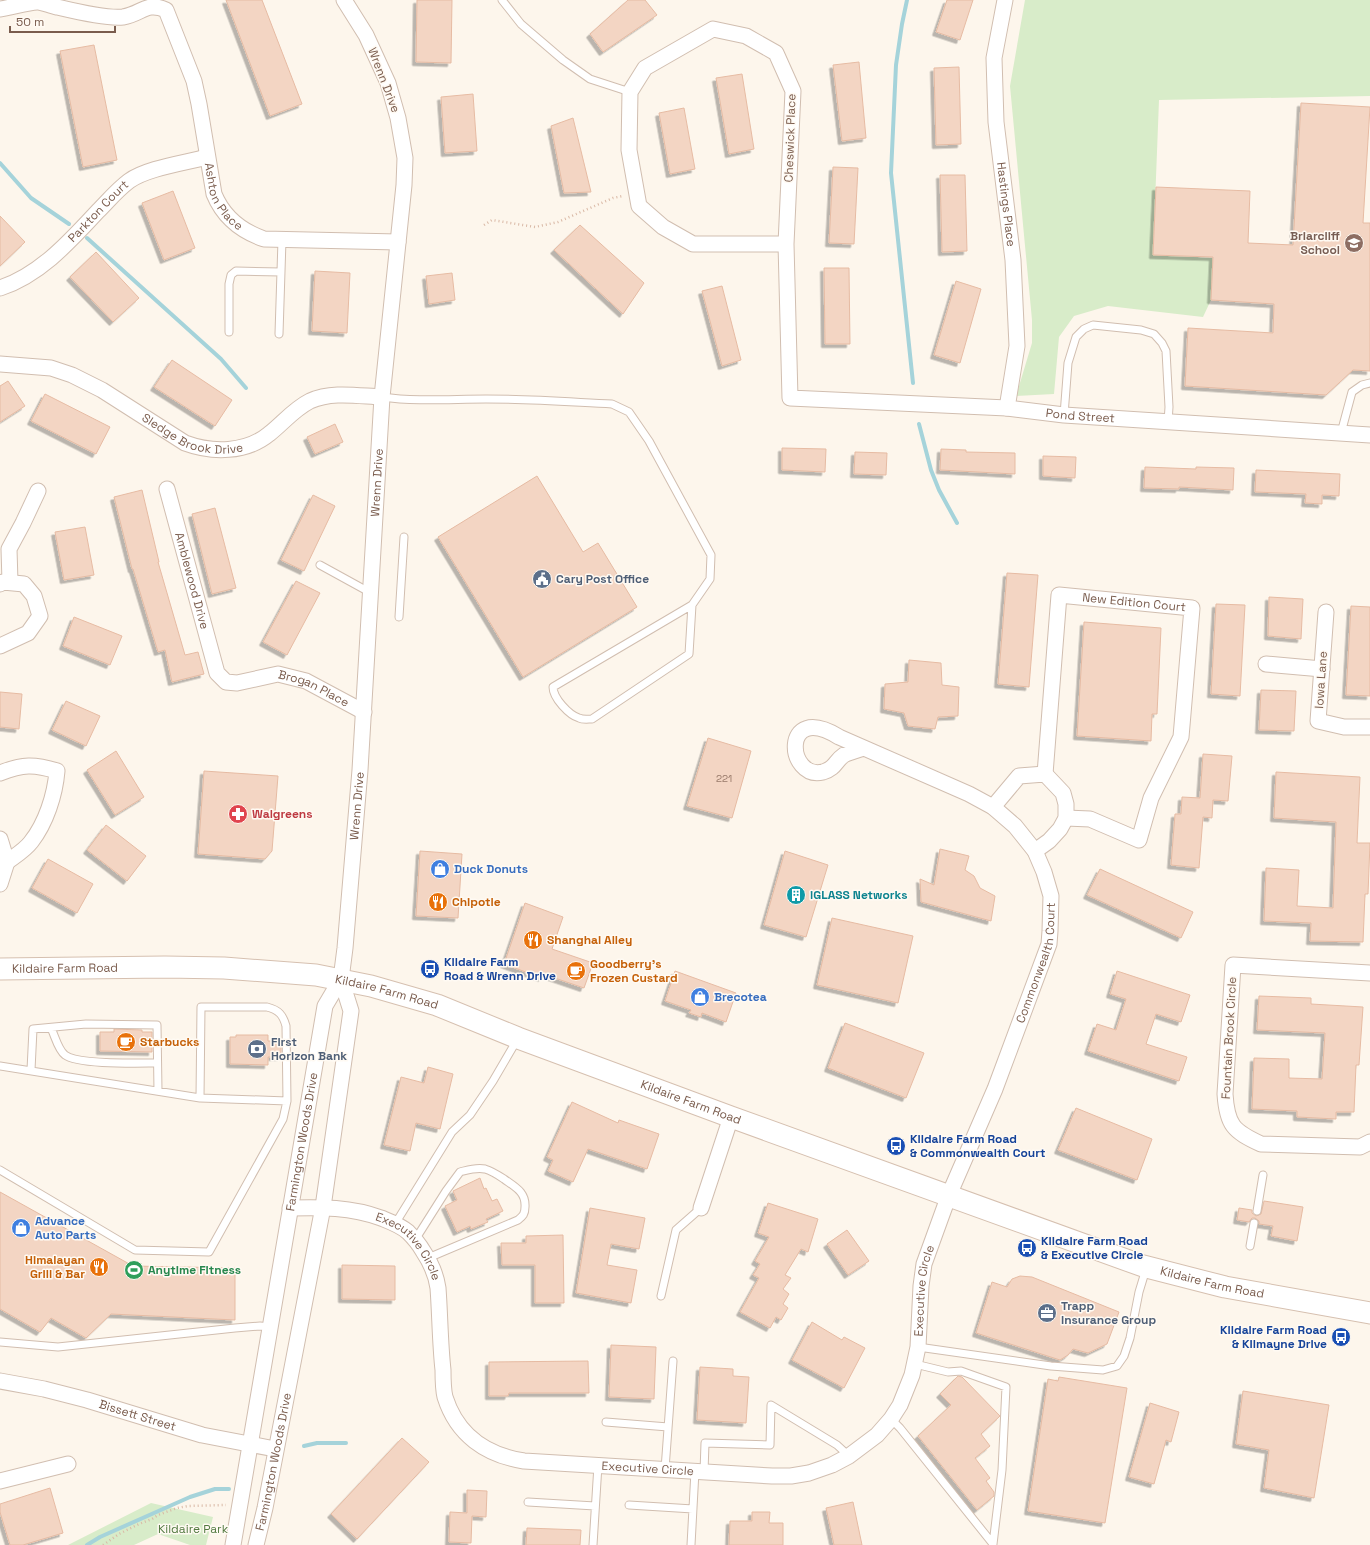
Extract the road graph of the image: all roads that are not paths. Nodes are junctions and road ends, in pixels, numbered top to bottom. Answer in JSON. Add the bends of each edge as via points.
{"nodes":[{"id":1,"x":344,"y":0,"type":"edge"},
{"id":2,"x":502,"y":0,"type":"edge"},
{"id":3,"x":1004,"y":0,"type":"edge"},
{"id":4,"x":37,"y":1,"type":"edge"},
{"id":5,"x":0,"y":9,"type":"edge"},
{"id":6,"x":630,"y":92,"type":"junction"},
{"id":7,"x":207,"y":157,"type":"junction"},
{"id":8,"x":282,"y":240,"type":"junction"},
{"id":9,"x":398,"y":242,"type":"junction"},
{"id":10,"x":786,"y":244,"type":"junction"},
{"id":11,"x":282,"y":272,"type":"junction"},
{"id":12,"x":0,"y":288,"type":"edge"},
{"id":13,"x":229,"y":332,"type":"dead end"},
{"id":14,"x":279,"y":334,"type":"dead end"},
{"id":15,"x":0,"y":364,"type":"edge"},
{"id":16,"x":1370,"y":383,"type":"edge"},
{"id":17,"x":382,"y":397,"type":"junction"},
{"id":18,"x":790,"y":398,"type":"joint"},
{"id":19,"x":1006,"y":408,"type":"junction"},
{"id":20,"x":1064,"y":415,"type":"junction"},
{"id":21,"x":1168,"y":422,"type":"junction"},
{"id":22,"x":1342,"y":433,"type":"junction"},
{"id":23,"x":1370,"y":435,"type":"edge"},
{"id":24,"x":167,"y":489,"type":"dead end"},
{"id":25,"x":38,"y":491,"type":"dead end"},
{"id":26,"x":404,"y":537,"type":"dead end"},
{"id":27,"x":320,"y":565,"type":"dead end"},
{"id":28,"x":5,"y":583,"type":"edge"},
{"id":29,"x":371,"y":593,"type":"junction"},
{"id":30,"x":692,"y":605,"type":"junction"},
{"id":31,"x":1326,"y":612,"type":"dead end"},
{"id":32,"x":399,"y":617,"type":"dead end"},
{"id":33,"x":0,"y":646,"type":"edge"},
{"id":34,"x":1266,"y":664,"type":"dead end"},
{"id":35,"x":1322,"y":669,"type":"junction"},
{"id":36,"x":217,"y":673,"type":"joint"},
{"id":37,"x":364,"y":712,"type":"junction"},
{"id":38,"x":1370,"y":727,"type":"edge"},
{"id":39,"x":864,"y":748,"type":"dead end"},
{"id":40,"x":0,"y":773,"type":"edge"},
{"id":41,"x":1046,"y":774,"type":"junction"},
{"id":42,"x":993,"y":807,"type":"junction"},
{"id":43,"x":1066,"y":818,"type":"junction"},
{"id":44,"x":0,"y":839,"type":"edge"},
{"id":45,"x":1035,"y":851,"type":"junction"},
{"id":46,"x":7,"y":862,"type":"junction"},
{"id":47,"x":0,"y":884,"type":"edge"},
{"id":48,"x":0,"y":969,"type":"edge"},
{"id":49,"x":1370,"y":973,"type":"edge"},
{"id":50,"x":341,"y":979,"type":"junction"},
{"id":51,"x":51,"y":1028,"type":"junction"},
{"id":52,"x":518,"y":1038,"type":"junction"},
{"id":53,"x":157,"y":1063,"type":"junction"},
{"id":54,"x":0,"y":1066,"type":"edge"},
{"id":55,"x":31,"y":1070,"type":"junction"},
{"id":56,"x":158,"y":1091,"type":"junction"},
{"id":57,"x":200,"y":1098,"type":"junction"},
{"id":58,"x":287,"y":1101,"type":"junction"},
{"id":59,"x":731,"y":1116,"type":"junction"},
{"id":60,"x":1370,"y":1142,"type":"edge"},
{"id":61,"x":0,"y":1170,"type":"edge"},
{"id":62,"x":1263,"y":1175,"type":"dead end"},
{"id":63,"x":949,"y":1195,"type":"junction"},
{"id":64,"x":323,"y":1207,"type":"junction"},
{"id":65,"x":290,"y":1208,"type":"junction"},
{"id":66,"x":701,"y":1208,"type":"joint"},
{"id":67,"x":1256,"y":1211,"type":"dead end"},
{"id":68,"x":1254,"y":1223,"type":"dead end"},
{"id":69,"x":395,"y":1224,"type":"junction"},
{"id":70,"x":415,"y":1240,"type":"junction"},
{"id":71,"x":1250,"y":1246,"type":"dead end"},
{"id":72,"x":428,"y":1258,"type":"junction"},
{"id":73,"x":1147,"y":1267,"type":"junction"},
{"id":74,"x":662,"y":1296,"type":"dead end"},
{"id":75,"x":1370,"y":1313,"type":"edge"},
{"id":76,"x":270,"y":1327,"type":"junction"},
{"id":77,"x":0,"y":1342,"type":"edge"},
{"id":78,"x":918,"y":1347,"type":"junction"},
{"id":79,"x":673,"y":1361,"type":"dead end"},
{"id":80,"x":915,"y":1364,"type":"junction"},
{"id":81,"x":0,"y":1381,"type":"edge"},
{"id":82,"x":891,"y":1419,"type":"junction"},
{"id":83,"x":606,"y":1422,"type":"dead end"},
{"id":84,"x":668,"y":1427,"type":"junction"},
{"id":85,"x":250,"y":1445,"type":"junction"},
{"id":86,"x":275,"y":1449,"type":"junction"},
{"id":87,"x":849,"y":1456,"type":"junction"},
{"id":88,"x":68,"y":1464,"type":"dead end"},
{"id":89,"x":598,"y":1465,"type":"junction"},
{"id":90,"x":665,"y":1469,"type":"junction"},
{"id":91,"x":700,"y":1471,"type":"junction"},
{"id":92,"x":0,"y":1481,"type":"edge"},
{"id":93,"x":528,"y":1502,"type":"dead end"},
{"id":94,"x":629,"y":1505,"type":"dead end"},
{"id":95,"x":595,"y":1506,"type":"junction"},
{"id":96,"x":693,"y":1509,"type":"junction"},
{"id":97,"x":237,"y":1544,"type":"edge"},
{"id":98,"x":256,"y":1545,"type":"edge"},
{"id":99,"x":593,"y":1545,"type":"edge"},
{"id":100,"x":691,"y":1545,"type":"edge"}],
"edges":[{"from":1,"to":9,"type":"street","name":"Wrenn Drive","via":[[372,47],[388,83],[398,118],[404,158]]},
{"from":2,"to":6,"type":"lane","via":[[521,24],[563,60],[590,79]]},
{"from":3,"to":19,"type":"street","name":"Hastings Place","via":[[994,58],[996,122],[1013,260],[1017,346]]},
{"from":4,"to":5,"type":"street"},
{"from":4,"to":7,"type":"street","name":"Ashton Place","via":[[107,16],[123,17],[158,6],[166,10],[194,81]]},
{"from":6,"to":10,"type":"street","via":[[629,150],[639,206],[663,227],[693,244]]},
{"from":6,"to":10,"type":"street","name":"Cheswick Place","via":[[645,68],[713,29],[746,36],[776,53],[793,91]]},
{"from":7,"to":8,"type":"street","name":"Ashton Place","via":[[214,194],[226,216],[253,235],[264,239]]},
{"from":7,"to":12,"type":"street","name":"Parkton Court","via":[[142,174],[129,181],[43,264],[26,276]]},
{"from":8,"to":9,"type":"street","name":"Ashton Place"},
{"from":8,"to":11,"type":"lane"},
{"from":9,"to":17,"type":"street","name":"Wrenn Drive"},
{"from":10,"to":18,"type":"street","name":"Cheswick Place"},
{"from":11,"to":13,"type":"lane","via":[[236,271],[231,275]]},
{"from":11,"to":14,"type":"lane"},
{"from":15,"to":17,"type":"street","name":"Sledge Brook Drive","via":[[51,368],[72,374],[199,448],[241,448],[258,442],[296,410],[322,397]]},
{"from":16,"to":22,"type":"lane","via":[[1352,392]]},
{"from":17,"to":29,"type":"street","name":"Wrenn Drive"},
{"from":17,"to":30,"type":"lane","via":[[398,400],[486,399],[612,404],[629,412],[650,441],[711,555],[710,579]]},
{"from":18,"to":19,"type":"street","name":"Pond Street"},
{"from":19,"to":20,"type":"street","name":"Pond Street"},
{"from":20,"to":21,"type":"street","name":"Pond Street"},
{"from":20,"to":21,"type":"lane","via":[[1068,363],[1076,337],[1093,325],[1141,330],[1154,334],[1162,343],[1166,351]]},
{"from":21,"to":22,"type":"street","name":"Pond Street"},
{"from":22,"to":23,"type":"street","name":"Pond Street"},
{"from":24,"to":36,"type":"street","name":"Amblewood Drive"},
{"from":25,"to":28,"type":"street","via":[[9,549]]},
{"from":26,"to":32,"type":"lane"},
{"from":27,"to":29,"type":"lane"},
{"from":28,"to":33,"type":"street","via":[[24,584],[34,596],[40,616],[28,632]]},
{"from":29,"to":37,"type":"street","name":"Wrenn Drive"},
{"from":30,"to":30,"type":"lane","via":[[689,654],[592,719],[580,719],[568,712],[553,692],[553,686]]},
{"from":31,"to":35,"type":"street","name":"Iowa Lane"},
{"from":34,"to":35,"type":"street"},
{"from":35,"to":38,"type":"street","name":"Iowa Lane","via":[[1318,720],[1344,727]]},
{"from":36,"to":37,"type":"street","name":"Brogan Place","via":[[226,682],[237,683],[278,674],[306,681]]},
{"from":37,"to":50,"type":"street","name":"Wrenn Drive"},
{"from":39,"to":42,"type":"street","name":"Commonwealth Court"},
{"from":40,"to":46,"type":"street","via":[[16,766],[39,766],[57,771],[46,817],[31,843]]},
{"from":41,"to":42,"type":"street","via":[[1019,776]]},
{"from":41,"to":43,"type":"street","via":[[1063,793]]},
{"from":41,"to":43,"type":"street","name":"New Edition Court","via":[[1058,595],[1192,608],[1181,737],[1151,798],[1139,840],[1090,819]]},
{"from":42,"to":45,"type":"street","name":"Commonwealth Court","via":[[1015,826]]},
{"from":43,"to":45,"type":"street","via":[[1060,829]]},
{"from":44,"to":46,"type":"street"},
{"from":45,"to":63,"type":"street","name":"Commonwealth Court","via":[[1051,896],[1049,944],[995,1089]]},
{"from":46,"to":47,"type":"street"},
{"from":48,"to":50,"type":"main road","name":"Kildaire Farm Road","via":[[224,968]]},
{"from":49,"to":60,"type":"street","name":"Fountain Brook Circle","via":[[1233,965],[1225,1094],[1226,1112],[1232,1126],[1261,1144],[1360,1147]]},
{"from":50,"to":52,"type":"main road","name":"Kildaire Farm Road","via":[[437,1005]]},
{"from":50,"to":64,"type":"street","name":"Farmington Woods Drive","via":[[351,1011]]},
{"from":50,"to":65,"type":"street","name":"Farmington Woods Drive","via":[[325,1006]]},
{"from":51,"to":53,"type":"lane","via":[[60,1050],[72,1058],[101,1062]]},
{"from":51,"to":53,"type":"lane","via":[[86,1024],[157,1025]]},
{"from":51,"to":55,"type":"lane","via":[[33,1029]]},
{"from":52,"to":59,"type":"main road","name":"Kildaire Farm Road"},
{"from":52,"to":69,"type":"lane","via":[[470,1115],[452,1132]]},
{"from":53,"to":56,"type":"lane"},
{"from":54,"to":55,"type":"lane"},
{"from":55,"to":56,"type":"lane"},
{"from":56,"to":57,"type":"lane"},
{"from":57,"to":58,"type":"lane"},
{"from":57,"to":58,"type":"lane","via":[[202,1007],[268,1008],[283,1016],[286,1026]]},
{"from":58,"to":61,"type":"lane","via":[[283,1119],[209,1252],[135,1250]]},
{"from":59,"to":63,"type":"main road","name":"Kildaire Farm Road"},
{"from":59,"to":66,"type":"street"},
{"from":62,"to":67,"type":"lane"},
{"from":63,"to":73,"type":"main road","name":"Kildaire Farm Road"},
{"from":63,"to":78,"type":"street","name":"Executive Circle","via":[[924,1264]]},
{"from":64,"to":65,"type":"street","name":"Executive Circle"},
{"from":64,"to":69,"type":"street","name":"Executive Circle","via":[[370,1214]]},
{"from":64,"to":86,"type":"street","name":"Farmington Woods Drive"},
{"from":65,"to":76,"type":"street","name":"Farmington Woods Drive"},
{"from":66,"to":74,"type":"lane","via":[[676,1230]]},
{"from":68,"to":71,"type":"lane"},
{"from":69,"to":70,"type":"street","name":"Executive Circle"},
{"from":70,"to":72,"type":"street","name":"Executive Circle"},
{"from":70,"to":72,"type":"lane","via":[[460,1172],[484,1168],[522,1193],[526,1201],[525,1212],[518,1220]]},
{"from":72,"to":89,"type":"street","name":"Executive Circle","via":[[438,1288],[445,1396],[462,1428],[489,1451],[514,1459]]},
{"from":73,"to":75,"type":"main road","name":"Kildaire Farm Road","via":[[1225,1287]]},
{"from":73,"to":78,"type":"lane","via":[[1130,1338],[1124,1356],[1117,1366],[1103,1370],[1051,1366]]},
{"from":76,"to":77,"type":"lane","via":[[236,1328],[58,1347]]},
{"from":76,"to":85,"type":"street","name":"Farmington Woods Drive"},
{"from":78,"to":80,"type":"street","name":"Executive Circle"},
{"from":79,"to":84,"type":"lane"},
{"from":80,"to":82,"type":"street","name":"Executive Circle","via":[[907,1390]]},
{"from":80,"to":82,"type":"lane","via":[[948,1372],[961,1371],[1006,1387],[1002,1470],[993,1544]]},
{"from":81,"to":85,"type":"street","name":"Bissett Street","via":[[87,1400],[202,1435]]},
{"from":82,"to":87,"type":"street","name":"Executive Circle","via":[[877,1435]]},
{"from":83,"to":84,"type":"lane"},
{"from":84,"to":90,"type":"lane"},
{"from":85,"to":86,"type":"street","name":"Bissett Street"},
{"from":85,"to":97,"type":"street","name":"Farmington Woods Drive"},
{"from":86,"to":98,"type":"street","name":"Farmington Woods Drive"},
{"from":87,"to":91,"type":"street","name":"Executive Circle","via":[[809,1473],[791,1476]]},
{"from":87,"to":91,"type":"lane","via":[[837,1445],[771,1405],[770,1445],[705,1443]]},
{"from":88,"to":92,"type":"street"},
{"from":89,"to":90,"type":"street","name":"Executive Circle"},
{"from":89,"to":95,"type":"lane"},
{"from":90,"to":91,"type":"street","name":"Executive Circle"},
{"from":91,"to":96,"type":"lane"},
{"from":93,"to":95,"type":"lane"},
{"from":94,"to":96,"type":"lane"},
{"from":95,"to":99,"type":"lane"},
{"from":96,"to":100,"type":"lane"}]}
